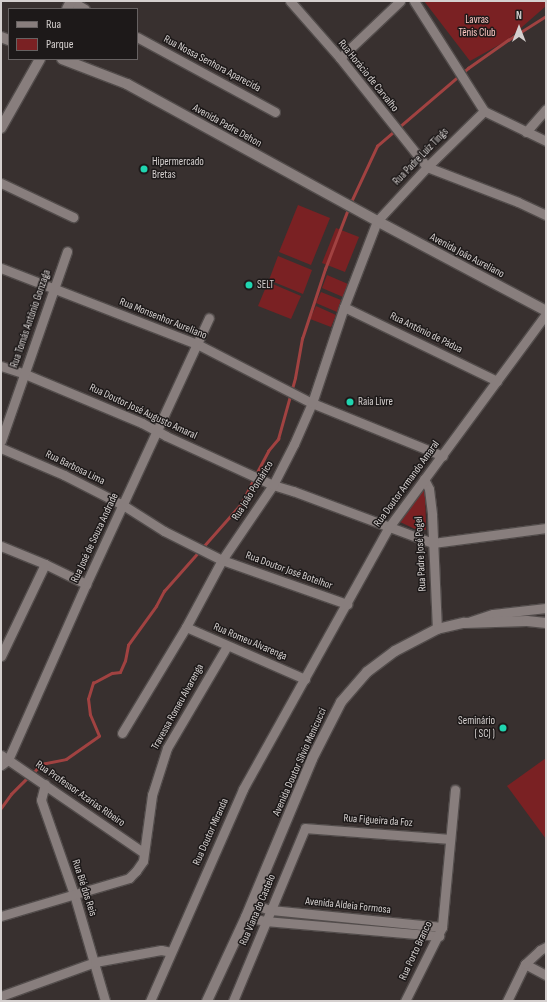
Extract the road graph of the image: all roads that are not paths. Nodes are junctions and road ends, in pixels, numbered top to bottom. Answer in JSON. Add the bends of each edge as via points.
{"nodes":[{"id":1,"x":71,"y":1,"type":"edge"},
{"id":2,"x":290,"y":1,"type":"edge"},
{"id":3,"x":400,"y":1,"type":"edge"},
{"id":4,"x":414,"y":1,"type":"edge"},
{"id":5,"x":83,"y":8,"type":"edge"},
{"id":6,"x":138,"y":38,"type":"edge"},
{"id":7,"x":340,"y":58,"type":"junction"},
{"id":8,"x":39,"y":60,"type":"edge"},
{"id":9,"x":65,"y":60,"type":"edge"},
{"id":10,"x":546,"y":109,"type":"edge"},
{"id":11,"x":484,"y":111,"type":"junction"},
{"id":12,"x":275,"y":112,"type":"dead end"},
{"id":13,"x":1,"y":128,"type":"edge"},
{"id":14,"x":526,"y":132,"type":"junction"},
{"id":15,"x":546,"y":141,"type":"edge"},
{"id":16,"x":427,"y":167,"type":"junction"},
{"id":17,"x":1,"y":183,"type":"edge"},
{"id":18,"x":546,"y":215,"type":"edge"},
{"id":19,"x":73,"y":217,"type":"dead end"},
{"id":20,"x":377,"y":221,"type":"junction"},
{"id":21,"x":67,"y":250,"type":"dead end"},
{"id":22,"x":1,"y":268,"type":"edge"},
{"id":23,"x":54,"y":289,"type":"junction"},
{"id":24,"x":344,"y":307,"type":"junction"},
{"id":25,"x":546,"y":312,"type":"edge"},
{"id":26,"x":209,"y":318,"type":"dead end"},
{"id":27,"x":197,"y":344,"type":"junction"},
{"id":28,"x":1,"y":366,"type":"edge"},
{"id":29,"x":25,"y":374,"type":"junction"},
{"id":30,"x":497,"y":382,"type":"junction"},
{"id":31,"x":312,"y":403,"type":"junction"},
{"id":32,"x":156,"y":431,"type":"junction"},
{"id":33,"x":1,"y":441,"type":"edge"},
{"id":34,"x":1,"y":448,"type":"edge"},
{"id":35,"x":443,"y":456,"type":"junction"},
{"id":36,"x":424,"y":479,"type":"junction"},
{"id":37,"x":273,"y":486,"type":"junction"},
{"id":38,"x":123,"y":505,"type":"junction"},
{"id":39,"x":389,"y":526,"type":"junction"},
{"id":40,"x":546,"y":528,"type":"edge"},
{"id":41,"x":433,"y":543,"type":"junction"},
{"id":42,"x":1,"y":546,"type":"edge"},
{"id":43,"x":222,"y":560,"type":"junction"},
{"id":44,"x":46,"y":564,"type":"junction"},
{"id":45,"x":86,"y":584,"type":"junction"},
{"id":46,"x":347,"y":604,"type":"junction"},
{"id":47,"x":546,"y":608,"type":"edge"},
{"id":48,"x":464,"y":623,"type":"junction"},
{"id":49,"x":546,"y":623,"type":"edge"},
{"id":50,"x":186,"y":627,"type":"junction"},
{"id":51,"x":437,"y":629,"type":"junction"},
{"id":52,"x":226,"y":646,"type":"junction"},
{"id":53,"x":1,"y":656,"type":"edge"},
{"id":54,"x":305,"y":679,"type":"junction"},
{"id":55,"x":122,"y":733,"type":"dead end"},
{"id":56,"x":3,"y":760,"type":"edge"},
{"id":57,"x":45,"y":784,"type":"junction"},
{"id":58,"x":455,"y":790,"type":"dead end"},
{"id":59,"x":305,"y":828,"type":"joint"},
{"id":60,"x":450,"y":839,"type":"junction"},
{"id":61,"x":144,"y":854,"type":"junction"},
{"id":62,"x":74,"y":894,"type":"junction"},
{"id":63,"x":252,"y":904,"type":"junction"},
{"id":64,"x":271,"y":910,"type":"junction"},
{"id":65,"x":297,"y":912,"type":"junction"},
{"id":66,"x":1,"y":916,"type":"edge"},
{"id":67,"x":332,"y":916,"type":"junction"},
{"id":68,"x":246,"y":917,"type":"junction"},
{"id":69,"x":373,"y":920,"type":"junction"},
{"id":70,"x":265,"y":921,"type":"junction"},
{"id":71,"x":295,"y":924,"type":"junction"},
{"id":72,"x":406,"y":924,"type":"junction"},
{"id":73,"x":331,"y":927,"type":"junction"},
{"id":74,"x":442,"y":927,"type":"junction"},
{"id":75,"x":373,"y":931,"type":"junction"},
{"id":76,"x":405,"y":933,"type":"junction"},
{"id":77,"x":439,"y":936,"type":"junction"},
{"id":78,"x":546,"y":947,"type":"edge"},
{"id":79,"x":171,"y":952,"type":"junction"},
{"id":80,"x":95,"y":962,"type":"junction"},
{"id":81,"x":525,"y":964,"type":"junction"},
{"id":82,"x":546,"y":975,"type":"edge"},
{"id":83,"x":1,"y":996,"type":"edge"},
{"id":84,"x":105,"y":1001,"type":"edge"},
{"id":85,"x":150,"y":1001,"type":"edge"},
{"id":86,"x":207,"y":1001,"type":"edge"},
{"id":87,"x":233,"y":1001,"type":"edge"},
{"id":88,"x":405,"y":1001,"type":"edge"},
{"id":89,"x":507,"y":1001,"type":"edge"}],
"edges":[{"from":1,"to":5,"type":"street"},
{"from":2,"to":7,"type":"street","name":"Rua Horácio de Carvalho"},
{"from":3,"to":7,"type":"street"},
{"from":4,"to":11,"type":"street"},
{"from":6,"to":12,"type":"street","name":"Rua Nossa Senhora Aparecida"},
{"from":7,"to":16,"type":"street","name":"Rua Horácio de Carvalho"},
{"from":8,"to":13,"type":"main road"},
{"from":9,"to":20,"type":"main road","name":"Avenida Padre Dehon","via":[[127,84]]},
{"from":10,"to":14,"type":"street"},
{"from":11,"to":14,"type":"street"},
{"from":11,"to":16,"type":"street","name":"Rua Padre Luiz Tings"},
{"from":14,"to":15,"type":"street"},
{"from":16,"to":18,"type":"street"},
{"from":16,"to":20,"type":"street","name":"Rua Padre Luiz Tings"},
{"from":17,"to":19,"type":"street"},
{"from":20,"to":24,"type":"street","name":"Rua João Pomárico"},
{"from":20,"to":25,"type":"main road","name":"Avenida João Aureliano"},
{"from":21,"to":23,"type":"street","name":"Rua Tomás Antônio Gonzaga"},
{"from":22,"to":23,"type":"street","name":"Rua Monsenhor Aureliano"},
{"from":23,"to":27,"type":"street","name":"Rua Monsenhor Aureliano"},
{"from":23,"to":29,"type":"street","name":"Rua Tomás Antônio Gonzaga"},
{"from":24,"to":30,"type":"street","name":"Rua Antônio de Pádua"},
{"from":24,"to":31,"type":"street","name":"Rua João Pomárico"},
{"from":25,"to":30,"type":"street","name":"Rua Doutor Armando Amaral"},
{"from":26,"to":27,"type":"street","name":"Rua José de Souza Andrade"},
{"from":27,"to":31,"type":"street","name":"Rua Monsenhor Aureliano"},
{"from":27,"to":32,"type":"street","name":"Rua José de Souza Andrade"},
{"from":28,"to":29,"type":"street","name":"Rua Doutor José Augusto Amaral"},
{"from":29,"to":32,"type":"street","name":"Rua Doutor José Augusto Amaral","via":[[129,417]]},
{"from":29,"to":33,"type":"street","name":"Rua Tomás Antônio Gonzaga"},
{"from":30,"to":35,"type":"street","name":"Rua Doutor Armando Amaral"},
{"from":31,"to":35,"type":"street","name":"Rua Monsenhor Aureliano"},
{"from":31,"to":37,"type":"street","name":"Rua João Pomárico"},
{"from":32,"to":37,"type":"street","name":"Rua Doutor José Augusto Amaral"},
{"from":32,"to":38,"type":"street","name":"Rua José de Souza Andrade"},
{"from":34,"to":38,"type":"street","name":"Rua Barbosa Lima","via":[[64,475]]},
{"from":35,"to":36,"type":"street","name":"Rua Doutor Armando Amaral"},
{"from":36,"to":39,"type":"street","name":"Rua Doutor Armando Amaral"},
{"from":36,"to":41,"type":"street","name":"Rua Padre José Pogel","via":[[429,489]]},
{"from":37,"to":39,"type":"street","name":"Rua Doutor José Augusto Amaral"},
{"from":37,"to":43,"type":"street","name":"Rua João Pomárico"},
{"from":38,"to":43,"type":"street","name":"Rua Barbosa Lima","via":[[164,531]]},
{"from":38,"to":45,"type":"street","name":"Rua José de Souza Andrade"},
{"from":39,"to":41,"type":"street","name":"Rua Doutor José Augusto Amaral"},
{"from":39,"to":46,"type":"street","name":"Rua Doutor Armando Amaral"},
{"from":40,"to":41,"type":"street"},
{"from":41,"to":51,"type":"street","name":"Rua Padre José Pogel"},
{"from":42,"to":44,"type":"street"},
{"from":43,"to":46,"type":"street","name":"Rua Doutor José Botelhor"},
{"from":43,"to":50,"type":"street","name":"Rua João Pomárico"},
{"from":44,"to":45,"type":"street"},
{"from":44,"to":53,"type":"street"},
{"from":45,"to":56,"type":"street","name":"Rua José de Souza Andrade"},
{"from":46,"to":54,"type":"street","name":"Rua Doutor Armando Amaral"},
{"from":47,"to":48,"type":"street","via":[[493,614]]},
{"from":48,"to":49,"type":"main road","name":"Avenida Doutor Sílvio Menicucci","via":[[527,620]]},
{"from":48,"to":51,"type":"main road","name":"Avenida Doutor Sílvio Menicucci"},
{"from":50,"to":52,"type":"street","name":"Rua Romeu Alvarenga"},
{"from":50,"to":55,"type":"street","name":"Rua João Pomárico"},
{"from":51,"to":63,"type":"main road","name":"Avenida Doutor Sílvio Menicucci","via":[[395,651],[366,672],[341,702],[312,759]]},
{"from":52,"to":54,"type":"street","name":"Rua Romeu Alvarenga"},
{"from":52,"to":61,"type":"street","name":"Travessa Romeu Alvarenga","via":[[167,748],[152,795]]},
{"from":54,"to":79,"type":"street","name":"Rua Doutor Miranda","via":[[243,789]]},
{"from":56,"to":57,"type":"street","name":"Rua Professor Azarias Ribeiro"},
{"from":57,"to":61,"type":"street","name":"Rua Professor Azarias Ribeiro"},
{"from":57,"to":62,"type":"street","name":"Rua Bié dos Reis","via":[[41,800]]},
{"from":58,"to":60,"type":"street","name":"Rua Porto Branco"},
{"from":59,"to":60,"type":"street","name":"Rua Figueira da Foz"},
{"from":59,"to":64,"type":"street","name":"Rua Viana do Castelo"},
{"from":60,"to":74,"type":"street","name":"Rua Porto Branco"},
{"from":61,"to":62,"type":"street","via":[[143,861],[129,878]]},
{"from":62,"to":66,"type":"street"},
{"from":62,"to":80,"type":"street","name":"Rua Bié dos Reis"},
{"from":63,"to":64,"type":"street","name":"Avenida Aldeia Formosa"},
{"from":63,"to":68,"type":"main road","name":"Avenida Doutor Sílvio Menicucci"},
{"from":64,"to":65,"type":"street","name":"Avenida Aldeia Formosa"},
{"from":64,"to":70,"type":"street","name":"Rua Viana do Castelo"},
{"from":65,"to":67,"type":"street","name":"Avenida Aldeia Formosa"},
{"from":65,"to":71,"type":"street"},
{"from":67,"to":69,"type":"street","name":"Avenida Aldeia Formosa"},
{"from":67,"to":73,"type":"street"},
{"from":68,"to":70,"type":"street","name":"Avenida Aldeia Formosa"},
{"from":68,"to":86,"type":"main road","name":"Avenida Doutor Sílvio Menicucci"},
{"from":69,"to":72,"type":"street","name":"Avenida Aldeia Formosa"},
{"from":69,"to":75,"type":"street"},
{"from":70,"to":71,"type":"street","name":"Avenida Aldeia Formosa"},
{"from":70,"to":87,"type":"street","name":"Rua Viana do Castelo"},
{"from":71,"to":73,"type":"street","name":"Avenida Aldeia Formosa"},
{"from":72,"to":74,"type":"street","name":"Avenida Aldeia Formosa"},
{"from":72,"to":76,"type":"street"},
{"from":73,"to":75,"type":"street","name":"Avenida Aldeia Formosa"},
{"from":74,"to":77,"type":"street","name":"Rua Porto Branco"},
{"from":75,"to":76,"type":"street","name":"Avenida Aldeia Formosa"},
{"from":76,"to":77,"type":"street","name":"Avenida Aldeia Formosa"},
{"from":77,"to":88,"type":"street","name":"Rua Porto Branco"},
{"from":78,"to":81,"type":"street"},
{"from":79,"to":80,"type":"street","via":[[161,950]]},
{"from":79,"to":85,"type":"street","name":"Rua Doutor Miranda"},
{"from":80,"to":83,"type":"street"},
{"from":80,"to":84,"type":"street","name":"Rua Bié dos Reis"},
{"from":81,"to":82,"type":"street"},
{"from":81,"to":89,"type":"street"}]}
